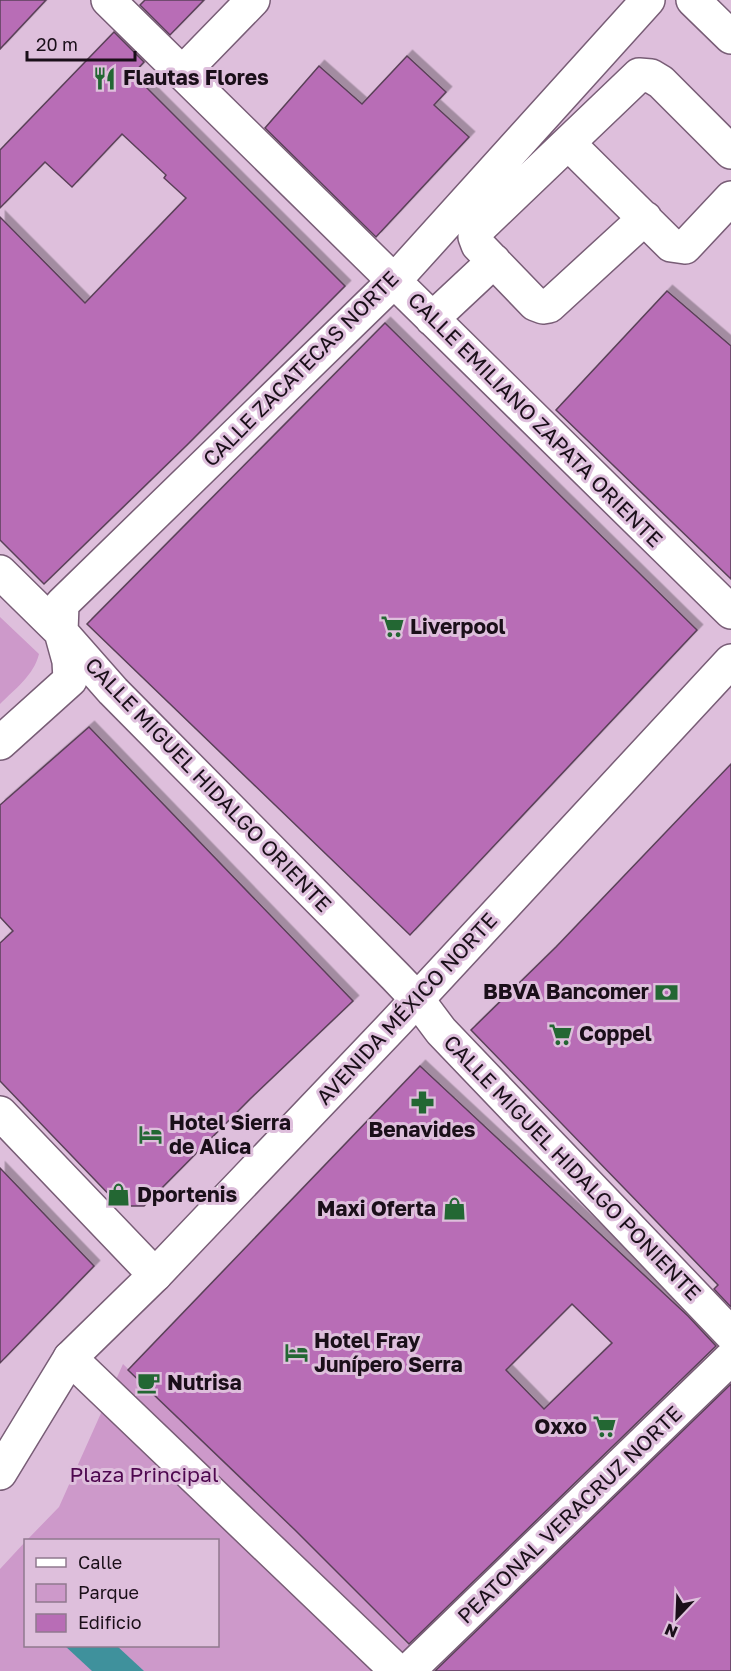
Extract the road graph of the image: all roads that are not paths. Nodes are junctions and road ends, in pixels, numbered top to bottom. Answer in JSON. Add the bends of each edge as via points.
{"nodes":[{"id":1,"x":108,"y":0,"type":"edge"},
{"id":2,"x":253,"y":0,"type":"edge"},
{"id":3,"x":648,"y":0,"type":"edge"},
{"id":4,"x":693,"y":0,"type":"edge"},
{"id":5,"x":731,"y":37,"type":"edge"},
{"id":6,"x":182,"y":73,"type":"junction"},
{"id":7,"x":569,"y":144,"type":"junction"},
{"id":8,"x":731,"y":152,"type":"edge"},
{"id":9,"x":731,"y":198,"type":"edge"},
{"id":10,"x":645,"y":218,"type":"junction"},
{"id":11,"x":494,"y":261,"type":"junction"},
{"id":12,"x":394,"y":281,"type":"junction"},
{"id":13,"x":432,"y":319,"type":"junction"},
{"id":14,"x":0,"y":572,"type":"edge"},
{"id":15,"x":731,"y":612,"type":"edge"},
{"id":16,"x":61,"y":632,"type":"junction"},
{"id":17,"x":731,"y":661,"type":"edge"},
{"id":18,"x":0,"y":743,"type":"edge"},
{"id":19,"x":417,"y":999,"type":"junction"},
{"id":20,"x":0,"y":1113,"type":"edge"},
{"id":21,"x":155,"y":1275,"type":"junction"},
{"id":22,"x":731,"y":1334,"type":"edge"},
{"id":23,"x":70,"y":1358,"type":"junction"},
{"id":24,"x":731,"y":1358,"type":"edge"},
{"id":25,"x":0,"y":1473,"type":"edge"},
{"id":26,"x":397,"y":1671,"type":"edge"},
{"id":27,"x":408,"y":1671,"type":"edge"}],
"edges":[{"from":1,"to":6,"type":"street","name":"CALLE EMILIANO ZAPATA ORIENTE"},
{"from":2,"to":6,"type":"street"},
{"from":3,"to":12,"type":"street","name":"CALLE ZACATECAS NORTE"},
{"from":4,"to":5,"type":"street"},
{"from":6,"to":12,"type":"street","name":"CALLE EMILIANO ZAPATA ORIENTE"},
{"from":7,"to":8,"type":"street","via":[[639,75],[645,75],[661,82]]},
{"from":7,"to":10,"type":"street"},
{"from":7,"to":11,"type":"street","via":[[477,230],[478,245]]},
{"from":9,"to":10,"type":"street","via":[[685,247],[671,244]]},
{"from":10,"to":11,"type":"street","via":[[549,306],[535,304]]},
{"from":11,"to":13,"type":"street"},
{"from":12,"to":13,"type":"street","name":"CALLE EMILIANO ZAPATA ORIENTE"},
{"from":12,"to":16,"type":"street","name":"CALLE ZACATECAS NORTE","via":[[62,604]]},
{"from":13,"to":15,"type":"street","name":"CALLE EMILIANO ZAPATA ORIENTE"},
{"from":14,"to":16,"type":"street","name":"CALLE MIGUEL HIDALGO ORIENTE"},
{"from":16,"to":18,"type":"street","name":"CALLE ZACATECAS NORTE","via":[[70,680]]},
{"from":16,"to":19,"type":"street","name":"CALLE MIGUEL HIDALGO ORIENTE","via":[[113,691]]},
{"from":17,"to":19,"type":"street","name":"AVENIDA MÉXICO NORTE"},
{"from":19,"to":21,"type":"street","name":"AVENIDA MÉXICO NORTE"},
{"from":19,"to":22,"type":"street","name":"CALLE MIGUEL HIDALGO PONIENTE","via":[[441,1031]]},
{"from":20,"to":21,"type":"street"},
{"from":21,"to":23,"type":"street","name":"AVENIDA MÉXICO NORTE"},
{"from":23,"to":25,"type":"street","name":"AVENIDA MÉXICO NORTE"},
{"from":23,"to":26,"type":"street"},
{"from":24,"to":27,"type":"street","name":"PEATONAL VERACRUZ NORTE"}]}
